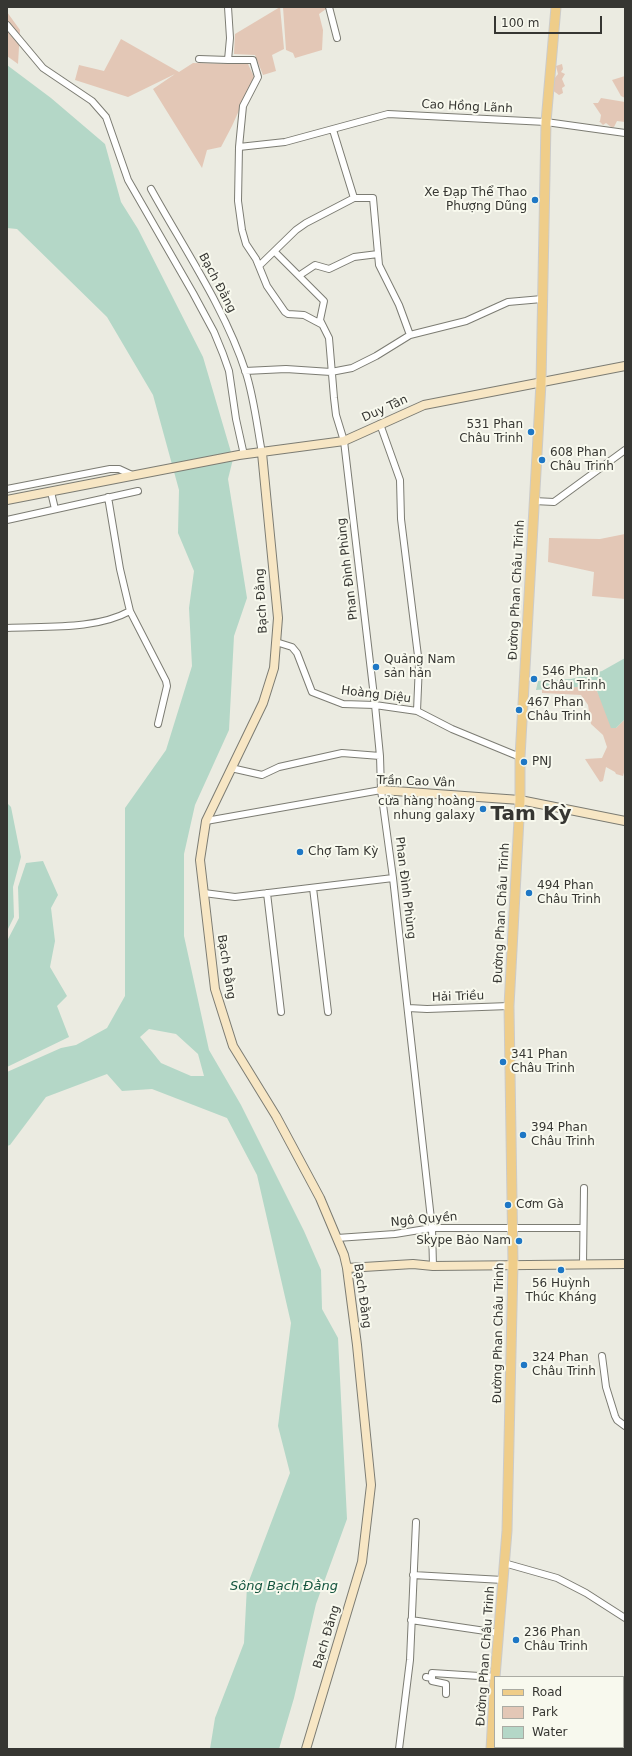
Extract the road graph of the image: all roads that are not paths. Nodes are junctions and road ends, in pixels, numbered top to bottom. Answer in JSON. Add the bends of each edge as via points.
{"nodes":[{"id":1,"x":228,"y":7,"type":"edge"},
{"id":2,"x":329,"y":7,"type":"edge"},
{"id":3,"x":556,"y":7,"type":"edge"},
{"id":4,"x":7,"y":25,"type":"edge"},
{"id":5,"x":337,"y":38,"type":"dead end"},
{"id":6,"x":199,"y":59,"type":"dead end"},
{"id":7,"x":228,"y":60,"type":"junction"},
{"id":8,"x":546,"y":122,"type":"junction"},
{"id":9,"x":332,"y":130,"type":"junction"},
{"id":10,"x":625,"y":133,"type":"edge"},
{"id":11,"x":238,"y":147,"type":"junction"},
{"id":12,"x":151,"y":189,"type":"dead end"},
{"id":13,"x":354,"y":198,"type":"junction"},
{"id":14,"x":275,"y":252,"type":"junction"},
{"id":15,"x":378,"y":254,"type":"junction"},
{"id":16,"x":259,"y":266,"type":"junction"},
{"id":17,"x":300,"y":275,"type":"junction"},
{"id":18,"x":542,"y":298,"type":"junction"},
{"id":19,"x":321,"y":324,"type":"junction"},
{"id":20,"x":410,"y":335,"type":"junction"},
{"id":21,"x":625,"y":366,"type":"edge"},
{"id":22,"x":245,"y":371,"type":"junction"},
{"id":23,"x":332,"y":372,"type":"junction"},
{"id":24,"x":541,"y":383,"type":"junction"},
{"id":25,"x":380,"y":424,"type":"junction"},
{"id":26,"x":344,"y":441,"type":"junction"},
{"id":27,"x":625,"y":450,"type":"edge"},
{"id":28,"x":262,"y":453,"type":"junction"},
{"id":29,"x":241,"y":455,"type":"junction"},
{"id":30,"x":132,"y":475,"type":"junction"},
{"id":31,"x":7,"y":489,"type":"edge"},
{"id":32,"x":138,"y":490,"type":"dead end"},
{"id":33,"x":51,"y":492,"type":"junction"},
{"id":34,"x":108,"y":497,"type":"junction"},
{"id":35,"x":7,"y":500,"type":"edge"},
{"id":36,"x":534,"y":501,"type":"junction"},
{"id":37,"x":55,"y":509,"type":"junction"},
{"id":38,"x":7,"y":520,"type":"edge"},
{"id":39,"x":130,"y":611,"type":"junction"},
{"id":40,"x":7,"y":628,"type":"edge"},
{"id":41,"x":276,"y":642,"type":"junction"},
{"id":42,"x":374,"y":706,"type":"junction"},
{"id":43,"x":417,"y":711,"type":"junction"},
{"id":44,"x":158,"y":724,"type":"dead end"},
{"id":45,"x":380,"y":756,"type":"junction"},
{"id":46,"x":520,"y":757,"type":"junction"},
{"id":47,"x":231,"y":768,"type":"junction"},
{"id":48,"x":381,"y":790,"type":"junction"},
{"id":49,"x":520,"y":800,"type":"junction"},
{"id":50,"x":206,"y":820,"type":"junction"},
{"id":51,"x":625,"y":821,"type":"edge"},
{"id":52,"x":393,"y":878,"type":"junction"},
{"id":53,"x":313,"y":888,"type":"junction"},
{"id":54,"x":204,"y":893,"type":"junction"},
{"id":55,"x":267,"y":893,"type":"junction"},
{"id":56,"x":509,"y":1006,"type":"junction"},
{"id":57,"x":408,"y":1008,"type":"junction"},
{"id":58,"x":281,"y":1012,"type":"dead end"},
{"id":59,"x":328,"y":1012,"type":"dead end"},
{"id":60,"x":584,"y":1188,"type":"dead end"},
{"id":61,"x":432,"y":1228,"type":"junction"},
{"id":62,"x":513,"y":1228,"type":"junction"},
{"id":63,"x":583,"y":1228,"type":"junction"},
{"id":64,"x":337,"y":1238,"type":"junction"},
{"id":65,"x":513,"y":1264,"type":"junction"},
{"id":66,"x":583,"y":1264,"type":"junction"},
{"id":67,"x":625,"y":1264,"type":"edge"},
{"id":68,"x":433,"y":1266,"type":"junction"},
{"id":69,"x":347,"y":1268,"type":"junction"},
{"id":70,"x":602,"y":1356,"type":"dead end"},
{"id":71,"x":625,"y":1426,"type":"edge"},
{"id":72,"x":416,"y":1522,"type":"dead end"},
{"id":73,"x":504,"y":1563,"type":"junction"},
{"id":74,"x":414,"y":1575,"type":"junction"},
{"id":75,"x":503,"y":1580,"type":"junction"},
{"id":76,"x":625,"y":1618,"type":"edge"},
{"id":77,"x":411,"y":1620,"type":"junction"},
{"id":78,"x":499,"y":1634,"type":"junction"},
{"id":79,"x":495,"y":1676,"type":"edge"},
{"id":80,"x":494,"y":1677,"type":"edge"},
{"id":81,"x":446,"y":1694,"type":"dead end"},
{"id":82,"x":494,"y":1721,"type":"edge"},
{"id":83,"x":306,"y":1749,"type":"edge"},
{"id":84,"x":399,"y":1749,"type":"edge"},
{"id":85,"x":491,"y":1749,"type":"edge"}],
"edges":[{"from":1,"to":7,"type":"street"},
{"from":2,"to":5,"type":"street"},
{"from":3,"to":8,"type":"main road","name":"Đường Phan Châu Trinh"},
{"from":4,"to":29,"type":"street","via":[[42,68],[92,101],[106,116],[128,180],[193,294],[223,354],[229,371]]},
{"from":6,"to":7,"type":"street"},
{"from":7,"to":11,"type":"street","via":[[253,60],[258,77],[243,106]]},
{"from":8,"to":9,"type":"street","name":"Cao Hồng Lãnh","via":[[388,114]]},
{"from":8,"to":10,"type":"street","name":"Cao Hồng Lãnh"},
{"from":8,"to":18,"type":"main road","name":"Đường Phan Châu Trinh"},
{"from":9,"to":11,"type":"street","name":"Cao Hồng Lãnh","via":[[285,142]]},
{"from":9,"to":13,"type":"street"},
{"from":11,"to":16,"type":"street","via":[[238,201],[242,230],[246,244]]},
{"from":12,"to":22,"type":"street","name":"Bạch Đằng","via":[[216,304]]},
{"from":13,"to":14,"type":"street","via":[[306,223],[288,237]]},
{"from":13,"to":15,"type":"street","via":[[373,198]]},
{"from":14,"to":16,"type":"street"},
{"from":14,"to":17,"type":"street"},
{"from":15,"to":17,"type":"street","via":[[354,257],[329,269],[315,265]]},
{"from":15,"to":20,"type":"street","via":[[379,265],[399,305]]},
{"from":16,"to":19,"type":"street","via":[[267,286],[285,312],[304,315]]},
{"from":17,"to":19,"type":"street","via":[[324,301]]},
{"from":18,"to":20,"type":"street","via":[[508,302],[466,321]]},
{"from":18,"to":24,"type":"main road","name":"Đường Phan Châu Trinh"},
{"from":19,"to":23,"type":"street","name":"Phan Đình Phùng","via":[[329,338]]},
{"from":20,"to":23,"type":"street","via":[[358,365]]},
{"from":21,"to":24,"type":"street","name":"Duy Tân"},
{"from":22,"to":23,"type":"street","via":[[286,369]]},
{"from":22,"to":28,"type":"street","name":"Bạch Đằng"},
{"from":23,"to":26,"type":"street","name":"Phan Đình Phùng","via":[[336,415]]},
{"from":24,"to":25,"type":"street","name":"Duy Tân","via":[[424,405]]},
{"from":24,"to":36,"type":"main road","name":"Đường Phan Châu Trinh"},
{"from":25,"to":26,"type":"street","name":"Duy Tân"},
{"from":25,"to":43,"type":"street","via":[[400,480],[401,519],[419,664]]},
{"from":26,"to":28,"type":"street","name":"Duy Tân"},
{"from":26,"to":42,"type":"street","name":"Phan Đình Phùng"},
{"from":27,"to":36,"type":"street","via":[[554,502]]},
{"from":28,"to":29,"type":"street","name":"Duy Tân"},
{"from":28,"to":41,"type":"street","name":"Bạch Đằng","via":[[278,618]]},
{"from":29,"to":30,"type":"street","name":"Duy Tân"},
{"from":30,"to":31,"type":"street","via":[[119,469],[110,469]]},
{"from":30,"to":33,"type":"street","name":"Duy Tân"},
{"from":32,"to":34,"type":"street"},
{"from":33,"to":35,"type":"street","name":"Duy Tân"},
{"from":33,"to":37,"type":"street"},
{"from":34,"to":37,"type":"street"},
{"from":34,"to":39,"type":"street"},
{"from":36,"to":46,"type":"main road","name":"Đường Phan Châu Trinh"},
{"from":37,"to":38,"type":"street"},
{"from":39,"to":40,"type":"street","via":[[113,619],[78,625]]},
{"from":39,"to":44,"type":"street","via":[[166,681]]},
{"from":41,"to":42,"type":"street","name":"Hoàng Diệu","via":[[292,647],[300,659],[312,692],[343,704]]},
{"from":41,"to":47,"type":"street","name":"Bạch Đằng","via":[[274,668],[263,703]]},
{"from":42,"to":43,"type":"street","name":"Hoàng Diệu"},
{"from":42,"to":45,"type":"street","name":"Phan Đình Phùng"},
{"from":43,"to":46,"type":"street","name":"Hoàng Diệu","via":[[452,729]]},
{"from":45,"to":47,"type":"street","via":[[342,753],[278,767],[262,775]]},
{"from":45,"to":48,"type":"street","name":"Phan Đình Phùng"},
{"from":46,"to":49,"type":"main road","name":"Đường Phan Châu Trinh"},
{"from":47,"to":50,"type":"street","name":"Bạch Đằng"},
{"from":48,"to":49,"type":"street","name":"Trần Cao Vân"},
{"from":48,"to":50,"type":"street","name":"Trần Cao Vân"},
{"from":48,"to":52,"type":"street","name":"Phan Đình Phùng"},
{"from":49,"to":51,"type":"street","name":"Trần Cao Vân"},
{"from":49,"to":56,"type":"main road","name":"Đường Phan Châu Trinh"},
{"from":50,"to":54,"type":"street","name":"Bạch Đằng","via":[[200,860]]},
{"from":52,"to":53,"type":"street"},
{"from":52,"to":57,"type":"street","name":"Phan Đình Phùng"},
{"from":53,"to":55,"type":"street"},
{"from":53,"to":59,"type":"street"},
{"from":54,"to":55,"type":"street","via":[[235,897]]},
{"from":54,"to":64,"type":"street","name":"Bạch Đằng","via":[[215,990],[233,1046],[284,1130],[320,1198]]},
{"from":55,"to":58,"type":"street"},
{"from":56,"to":57,"type":"street","name":"Hải Triều"},
{"from":56,"to":62,"type":"main road","name":"Đường Phan Châu Trinh"},
{"from":57,"to":61,"type":"street","name":"Phan Đình Phùng"},
{"from":60,"to":63,"type":"street"},
{"from":61,"to":62,"type":"street","name":"Ngô Quyền"},
{"from":61,"to":64,"type":"street","name":"Ngô Quyền","via":[[395,1234]]},
{"from":61,"to":68,"type":"street","name":"Phan Đình Phùng"},
{"from":62,"to":63,"type":"street","name":"Ngô Quyền"},
{"from":62,"to":65,"type":"main road","name":"Đường Phan Châu Trinh"},
{"from":63,"to":66,"type":"street"},
{"from":64,"to":69,"type":"street","name":"Bạch Đằng"},
{"from":65,"to":66,"type":"street"},
{"from":65,"to":68,"type":"street"},
{"from":65,"to":73,"type":"main road","name":"Đường Phan Châu Trinh","via":[[507,1531]]},
{"from":66,"to":67,"type":"street"},
{"from":68,"to":69,"type":"street","via":[[413,1264]]},
{"from":69,"to":83,"type":"street","name":"Bạch Đằng","via":[[371,1485],[362,1562]]},
{"from":70,"to":71,"type":"street","via":[[606,1387],[615,1416]]},
{"from":72,"to":74,"type":"street"},
{"from":73,"to":75,"type":"main road","name":"Đường Phan Châu Trinh"},
{"from":73,"to":76,"type":"street","via":[[557,1578]]},
{"from":74,"to":75,"type":"street"},
{"from":74,"to":77,"type":"street"},
{"from":75,"to":78,"type":"main road","name":"Đường Phan Châu Trinh"},
{"from":77,"to":78,"type":"street"},
{"from":77,"to":84,"type":"street","via":[[410,1660]]},
{"from":78,"to":79,"type":"main road","name":"Đường Phan Châu Trinh"},
{"from":80,"to":81,"type":"street","via":[[432,1673],[429,1677],[432,1681],[446,1684]]},
{"from":82,"to":85,"type":"main road","name":"Đường Phan Châu Trinh"}]}
